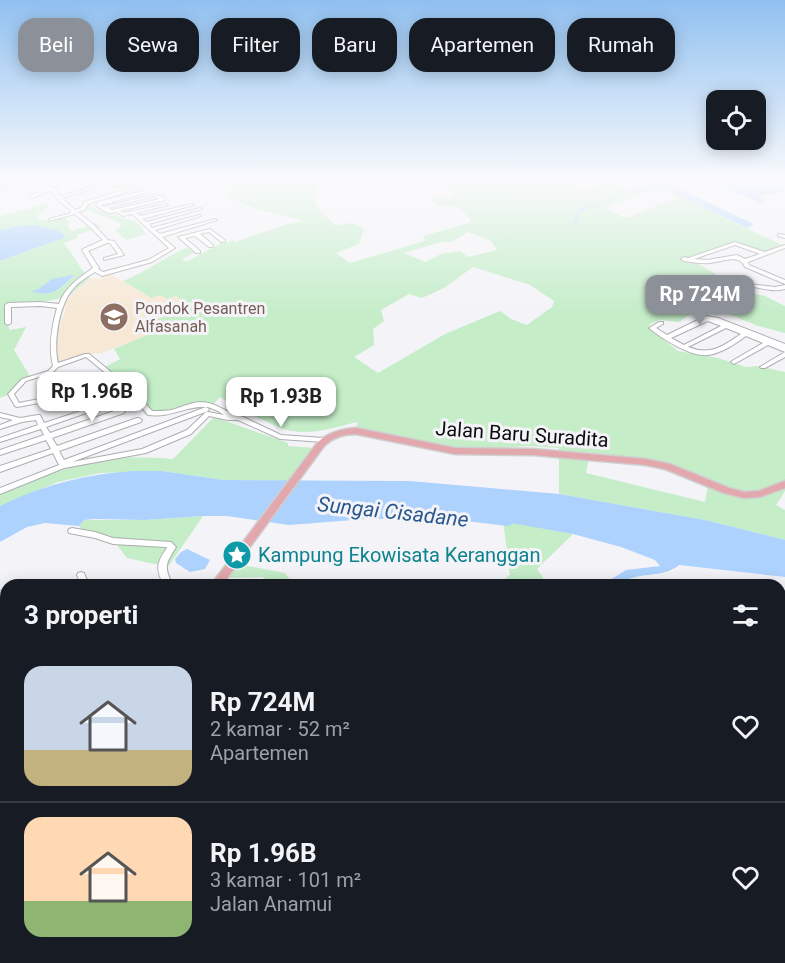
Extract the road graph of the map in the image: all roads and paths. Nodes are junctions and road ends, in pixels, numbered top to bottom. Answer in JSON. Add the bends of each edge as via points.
{"nodes":[{"id":1,"x":91,"y":225,"type":"edge"},
{"id":2,"x":146,"y":225,"type":"edge"},
{"id":3,"x":167,"y":225,"type":"edge"},
{"id":4,"x":198,"y":225,"type":"edge"},
{"id":5,"x":152,"y":229,"type":"junction"},
{"id":6,"x":174,"y":232,"type":"junction"},
{"id":7,"x":196,"y":234,"type":"junction"},
{"id":8,"x":159,"y":236,"type":"junction"},
{"id":9,"x":182,"y":238,"type":"junction"},
{"id":10,"x":106,"y":241,"type":"junction"},
{"id":11,"x":223,"y":241,"type":"dead end"},
{"id":12,"x":211,"y":246,"type":"dead end"},
{"id":13,"x":785,"y":246,"type":"edge"},
{"id":14,"x":198,"y":252,"type":"dead end"},
{"id":15,"x":763,"y":253,"type":"junction"},
{"id":16,"x":106,"y":260,"type":"dead end"},
{"id":17,"x":745,"y":261,"type":"junction"},
{"id":18,"x":94,"y":270,"type":"junction"},
{"id":19,"x":785,"y":282,"type":"edge"},
{"id":20,"x":742,"y":286,"type":"dead end"},
{"id":21,"x":785,"y":287,"type":"edge"},
{"id":22,"x":59,"y":306,"type":"junction"},
{"id":23,"x":707,"y":319,"type":"junction"},
{"id":24,"x":8,"y":323,"type":"dead end"},
{"id":25,"x":661,"y":323,"type":"dead end"},
{"id":26,"x":726,"y":326,"type":"junction"},
{"id":27,"x":748,"y":333,"type":"junction"},
{"id":28,"x":668,"y":337,"type":"junction"},
{"id":29,"x":770,"y":342,"type":"junction"},
{"id":30,"x":684,"y":347,"type":"junction"},
{"id":31,"x":785,"y":350,"type":"edge"},
{"id":32,"x":734,"y":362,"type":"dead end"},
{"id":33,"x":56,"y":366,"type":"junction"},
{"id":34,"x":763,"y":367,"type":"dead end"},
{"id":35,"x":112,"y":376,"type":"junction"},
{"id":36,"x":47,"y":386,"type":"dead end"},
{"id":37,"x":53,"y":398,"type":"junction"},
{"id":38,"x":110,"y":402,"type":"dead end"},
{"id":39,"x":206,"y":409,"type":"dead end"},
{"id":40,"x":122,"y":411,"type":"dead end"},
{"id":41,"x":0,"y":415,"type":"edge"},
{"id":42,"x":232,"y":417,"type":"junction"},
{"id":43,"x":20,"y":420,"type":"junction"},
{"id":44,"x":139,"y":420,"type":"dead end"},
{"id":45,"x":42,"y":426,"type":"junction"},
{"id":46,"x":0,"y":427,"type":"edge"},
{"id":47,"x":48,"y":437,"type":"junction"},
{"id":48,"x":0,"y":440,"type":"edge"},
{"id":49,"x":321,"y":444,"type":"junction"},
{"id":50,"x":54,"y":450,"type":"junction"},
{"id":51,"x":0,"y":453,"type":"edge"},
{"id":52,"x":61,"y":465,"type":"junction"},
{"id":53,"x":0,"y":469,"type":"edge"},
{"id":54,"x":785,"y":484,"type":"edge"},
{"id":55,"x":0,"y":491,"type":"edge"},
{"id":56,"x":72,"y":531,"type":"dead end"},
{"id":57,"x":81,"y":575,"type":"dead end"},
{"id":58,"x":83,"y":579,"type":"edge"},
{"id":59,"x":165,"y":579,"type":"edge"},
{"id":60,"x":220,"y":579,"type":"edge"}],
"edges":[{"from":1,"to":10,"type":"street"},
{"from":2,"to":5,"type":"street"},
{"from":3,"to":5,"type":"street"},
{"from":4,"to":6,"type":"street"},
{"from":5,"to":8,"type":"street"},
{"from":6,"to":8,"type":"street"},
{"from":6,"to":9,"type":"street"},
{"from":7,"to":9,"type":"street"},
{"from":7,"to":11,"type":"street","via":[[210,230]]},
{"from":7,"to":12,"type":"street"},
{"from":8,"to":18,"type":"street","via":[[172,248],[150,261],[102,274]]},
{"from":9,"to":14,"type":"street"},
{"from":10,"to":16,"type":"street","via":[[112,242],[121,255]]},
{"from":10,"to":18,"type":"street","via":[[85,250],[96,265]]},
{"from":13,"to":15,"type":"street"},
{"from":15,"to":17,"type":"street"},
{"from":15,"to":17,"type":"street","via":[[735,243],[687,259],[707,262],[736,257]]},
{"from":17,"to":19,"type":"street","via":[[747,266]]},
{"from":18,"to":22,"type":"street","via":[[73,285]]},
{"from":20,"to":21,"type":"street","via":[[753,284],[779,290]]},
{"from":22,"to":24,"type":"street","via":[[8,305]]},
{"from":22,"to":33,"type":"street","via":[[54,337]]},
{"from":23,"to":26,"type":"street"},
{"from":23,"to":28,"type":"street"},
{"from":23,"to":31,"type":"street","via":[[717,319]]},
{"from":25,"to":28,"type":"street","via":[[652,328]]},
{"from":26,"to":27,"type":"street"},
{"from":26,"to":30,"type":"street"},
{"from":27,"to":29,"type":"street"},
{"from":27,"to":30,"type":"street","via":[[709,353]]},
{"from":28,"to":30,"type":"street"},
{"from":29,"to":31,"type":"street"},
{"from":29,"to":32,"type":"street"},
{"from":31,"to":34,"type":"street"},
{"from":33,"to":35,"type":"street","via":[[87,355]]},
{"from":33,"to":37,"type":"street","via":[[50,372],[24,380],[11,394],[19,406]]},
{"from":35,"to":37,"type":"street"},
{"from":35,"to":42,"type":"street","via":[[150,413],[206,403]]},
{"from":36,"to":37,"type":"street"},
{"from":38,"to":45,"type":"street"},
{"from":39,"to":52,"type":"street"},
{"from":40,"to":47,"type":"street"},
{"from":41,"to":43,"type":"street"},
{"from":42,"to":49,"type":"street","via":[[278,440]]},
{"from":42,"to":52,"type":"street","via":[[208,414],[189,432],[143,451]]},
{"from":43,"to":45,"type":"street","via":[[38,417]]},
{"from":43,"to":46,"type":"street"},
{"from":44,"to":50,"type":"street"},
{"from":45,"to":47,"type":"street"},
{"from":45,"to":48,"type":"street"},
{"from":47,"to":50,"type":"street"},
{"from":47,"to":51,"type":"street"},
{"from":49,"to":54,"type":"main road","name":"Jalan Baru Suradita","via":[[339,432],[352,431],[455,451],[533,452],[646,462],[744,495],[760,494]]},
{"from":49,"to":60,"type":"main road"},
{"from":50,"to":52,"type":"street"},
{"from":50,"to":53,"type":"street"},
{"from":52,"to":55,"type":"street"},
{"from":56,"to":59,"type":"street","via":[[113,541],[168,544],[172,547],[160,567]]},
{"from":57,"to":58,"type":"street"}]}
